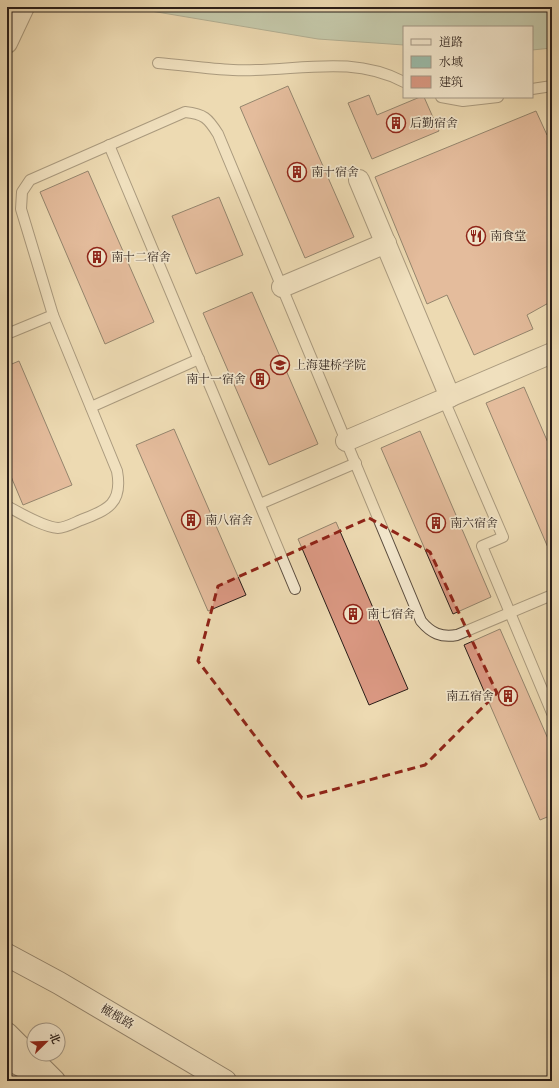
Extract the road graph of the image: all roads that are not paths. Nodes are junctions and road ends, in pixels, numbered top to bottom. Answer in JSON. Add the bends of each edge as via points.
{"nodes":[{"id":1,"x":24,"y":7,"type":"edge"},
{"id":2,"x":7,"y":44,"type":"edge"},
{"id":3,"x":158,"y":63,"type":"dead end"},
{"id":4,"x":403,"y":82,"type":"edge"},
{"id":5,"x":552,"y":86,"type":"edge"},
{"id":6,"x":533,"y":89,"type":"edge"},
{"id":7,"x":446,"y":98,"type":"edge"},
{"id":8,"x":489,"y":98,"type":"edge"},
{"id":9,"x":109,"y":145,"type":"junction"},
{"id":10,"x":359,"y":180,"type":"dead end"},
{"id":11,"x":386,"y":243,"type":"junction"},
{"id":12,"x":282,"y":287,"type":"junction"},
{"id":13,"x":53,"y":316,"type":"junction"},
{"id":14,"x":7,"y":334,"type":"edge"},
{"id":15,"x":552,"y":353,"type":"edge"},
{"id":16,"x":199,"y":359,"type":"junction"},
{"id":17,"x":447,"y":398,"type":"junction"},
{"id":18,"x":91,"y":407,"type":"junction"},
{"id":19,"x":346,"y":441,"type":"junction"},
{"id":20,"x":356,"y":462,"type":"junction"},
{"id":21,"x":260,"y":504,"type":"junction"},
{"id":22,"x":7,"y":506,"type":"edge"},
{"id":23,"x":296,"y":589,"type":"dead end"},
{"id":24,"x":551,"y":599,"type":"edge"},
{"id":25,"x":510,"y":613,"type":"junction"},
{"id":26,"x":552,"y":713,"type":"edge"},
{"id":27,"x":7,"y":955,"type":"edge"},
{"id":28,"x":7,"y":1034,"type":"edge"},
{"id":29,"x":7,"y":1058,"type":"edge"},
{"id":30,"x":53,"y":1081,"type":"edge"},
{"id":31,"x":225,"y":1081,"type":"edge"}],
"edges":[{"from":1,"to":2,"type":"street"},
{"from":3,"to":4,"type":"lane","via":[[233,70],[334,65],[374,70]]},
{"from":5,"to":6,"type":"lane"},
{"from":7,"to":8,"type":"lane","via":[[463,101]]},
{"from":9,"to":12,"type":"lane","via":[[185,112],[198,114],[209,120],[218,134]]},
{"from":9,"to":13,"type":"lane","via":[[30,180],[22,192],[21,209]]},
{"from":9,"to":16,"type":"lane"},
{"from":10,"to":11,"type":"street"},
{"from":11,"to":12,"type":"street"},
{"from":11,"to":17,"type":"street"},
{"from":12,"to":19,"type":"lane"},
{"from":13,"to":14,"type":"lane"},
{"from":13,"to":18,"type":"lane"},
{"from":15,"to":17,"type":"street"},
{"from":16,"to":18,"type":"lane"},
{"from":16,"to":21,"type":"lane"},
{"from":17,"to":19,"type":"street"},
{"from":17,"to":25,"type":"lane","via":[[503,537],[482,546]]},
{"from":18,"to":22,"type":"lane","via":[[117,471],[119,482],[115,500],[98,514],[58,528],[32,519]]},
{"from":19,"to":20,"type":"lane"},
{"from":20,"to":21,"type":"lane"},
{"from":20,"to":25,"type":"lane","via":[[421,621],[427,629],[442,636],[457,635]]},
{"from":21,"to":23,"type":"lane"},
{"from":24,"to":25,"type":"lane"},
{"from":25,"to":26,"type":"lane"},
{"from":27,"to":31,"type":"main road","name":"橄榄路"},
{"from":28,"to":30,"type":"main road"},
{"from":29,"to":30,"type":"main road"}]}
